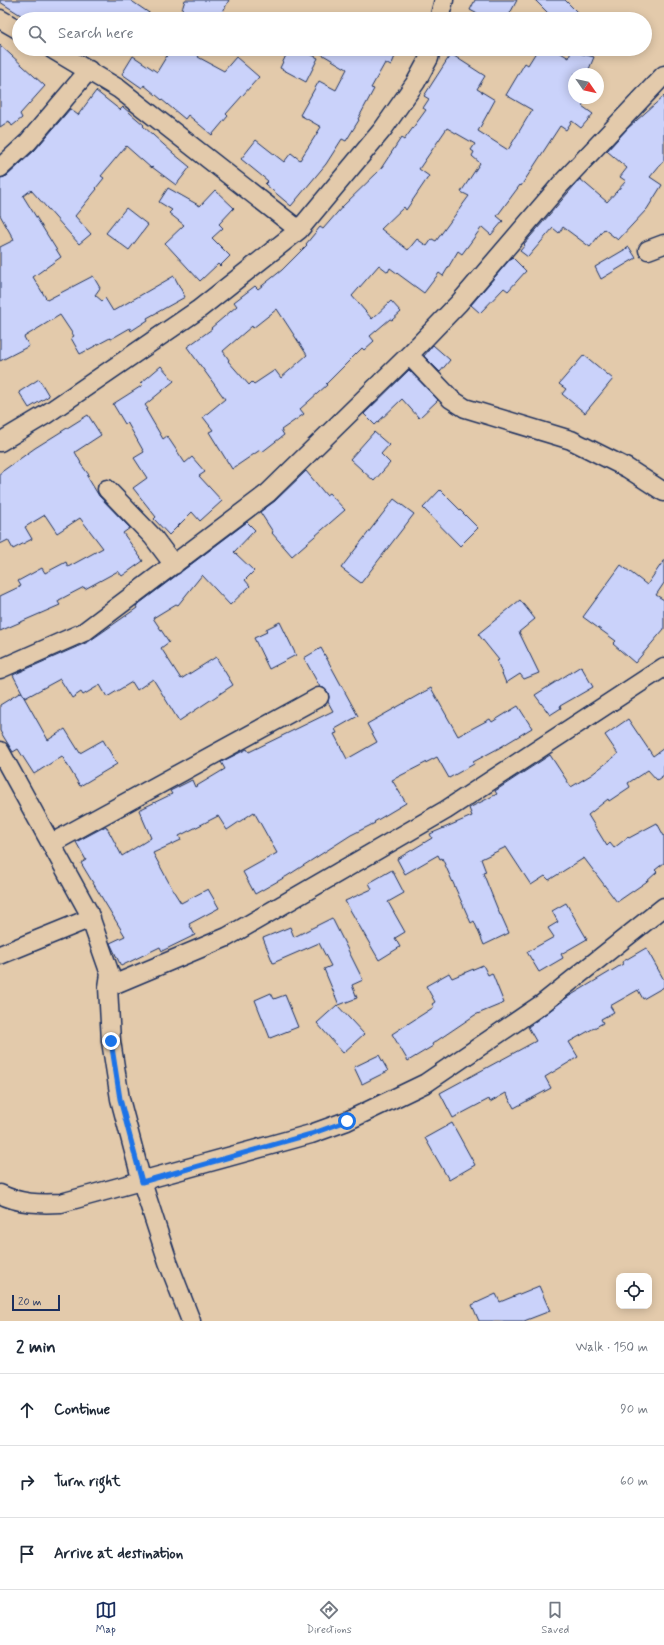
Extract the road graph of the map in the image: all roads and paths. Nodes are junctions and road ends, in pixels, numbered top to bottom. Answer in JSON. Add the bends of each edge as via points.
{"nodes":[{"id":1,"x":444,"y":0,"type":"edge"},
{"id":2,"x":441,"y":12,"type":"edge"},
{"id":3,"x":0,"y":19,"type":"edge"},
{"id":4,"x":12,"y":26,"type":"edge"},
{"id":5,"x":64,"y":56,"type":"edge"},
{"id":6,"x":429,"y":56,"type":"edge"},
{"id":7,"x":88,"y":70,"type":"junction"},
{"id":8,"x":664,"y":74,"type":"edge"},
{"id":9,"x":0,"y":168,"type":"edge"},
{"id":10,"x":299,"y":230,"type":"junction"},
{"id":11,"x":409,"y":356,"type":"junction"},
{"id":12,"x":0,"y":442,"type":"edge"},
{"id":13,"x":107,"y":489,"type":"dead end"},
{"id":14,"x":664,"y":492,"type":"edge"},
{"id":15,"x":174,"y":565,"type":"junction"},
{"id":16,"x":664,"y":667,"type":"edge"},
{"id":17,"x":0,"y":669,"type":"edge"},
{"id":18,"x":319,"y":697,"type":"dead end"},
{"id":19,"x":0,"y":751,"type":"edge"},
{"id":20,"x":52,"y":843,"type":"junction"},
{"id":21,"x":664,"y":907,"type":"edge"},
{"id":22,"x":91,"y":918,"type":"junction"},
{"id":23,"x":0,"y":955,"type":"edge"},
{"id":24,"x":108,"y":987,"type":"junction"},
{"id":25,"x":142,"y":1182,"type":"junction"},
{"id":26,"x":0,"y":1194,"type":"edge"},
{"id":27,"x":191,"y":1321,"type":"edge"}],
"edges":[{"from":1,"to":2,"type":"street"},
{"from":3,"to":4,"type":"street"},
{"from":5,"to":7,"type":"street"},
{"from":6,"to":10,"type":"street","via":[[416,82],[384,130]]},
{"from":7,"to":9,"type":"street","via":[[28,142]]},
{"from":7,"to":10,"type":"street","via":[[119,89]]},
{"from":8,"to":11,"type":"street","via":[[560,185],[459,303]]},
{"from":10,"to":12,"type":"street","via":[[198,310],[45,415]]},
{"from":11,"to":14,"type":"street","via":[[451,399],[465,408],[571,440],[627,468]]},
{"from":11,"to":15,"type":"street","via":[[268,493]]},
{"from":13,"to":15,"type":"street","via":[[153,538]]},
{"from":15,"to":17,"type":"street","via":[[84,632]]},
{"from":16,"to":24,"type":"street","via":[[446,810],[227,937]]},
{"from":18,"to":20,"type":"street"},
{"from":19,"to":20,"type":"street"},
{"from":20,"to":22,"type":"street"},
{"from":21,"to":25,"type":"street","via":[[542,1004],[426,1083],[347,1121],[311,1134]]},
{"from":22,"to":23,"type":"street"},
{"from":22,"to":24,"type":"street","via":[[110,974]]},
{"from":24,"to":25,"type":"street","via":[[111,1041],[120,1099]]},
{"from":25,"to":26,"type":"street","via":[[62,1203],[38,1204],[11,1200]]},
{"from":25,"to":27,"type":"street","via":[[168,1262]]}]}
